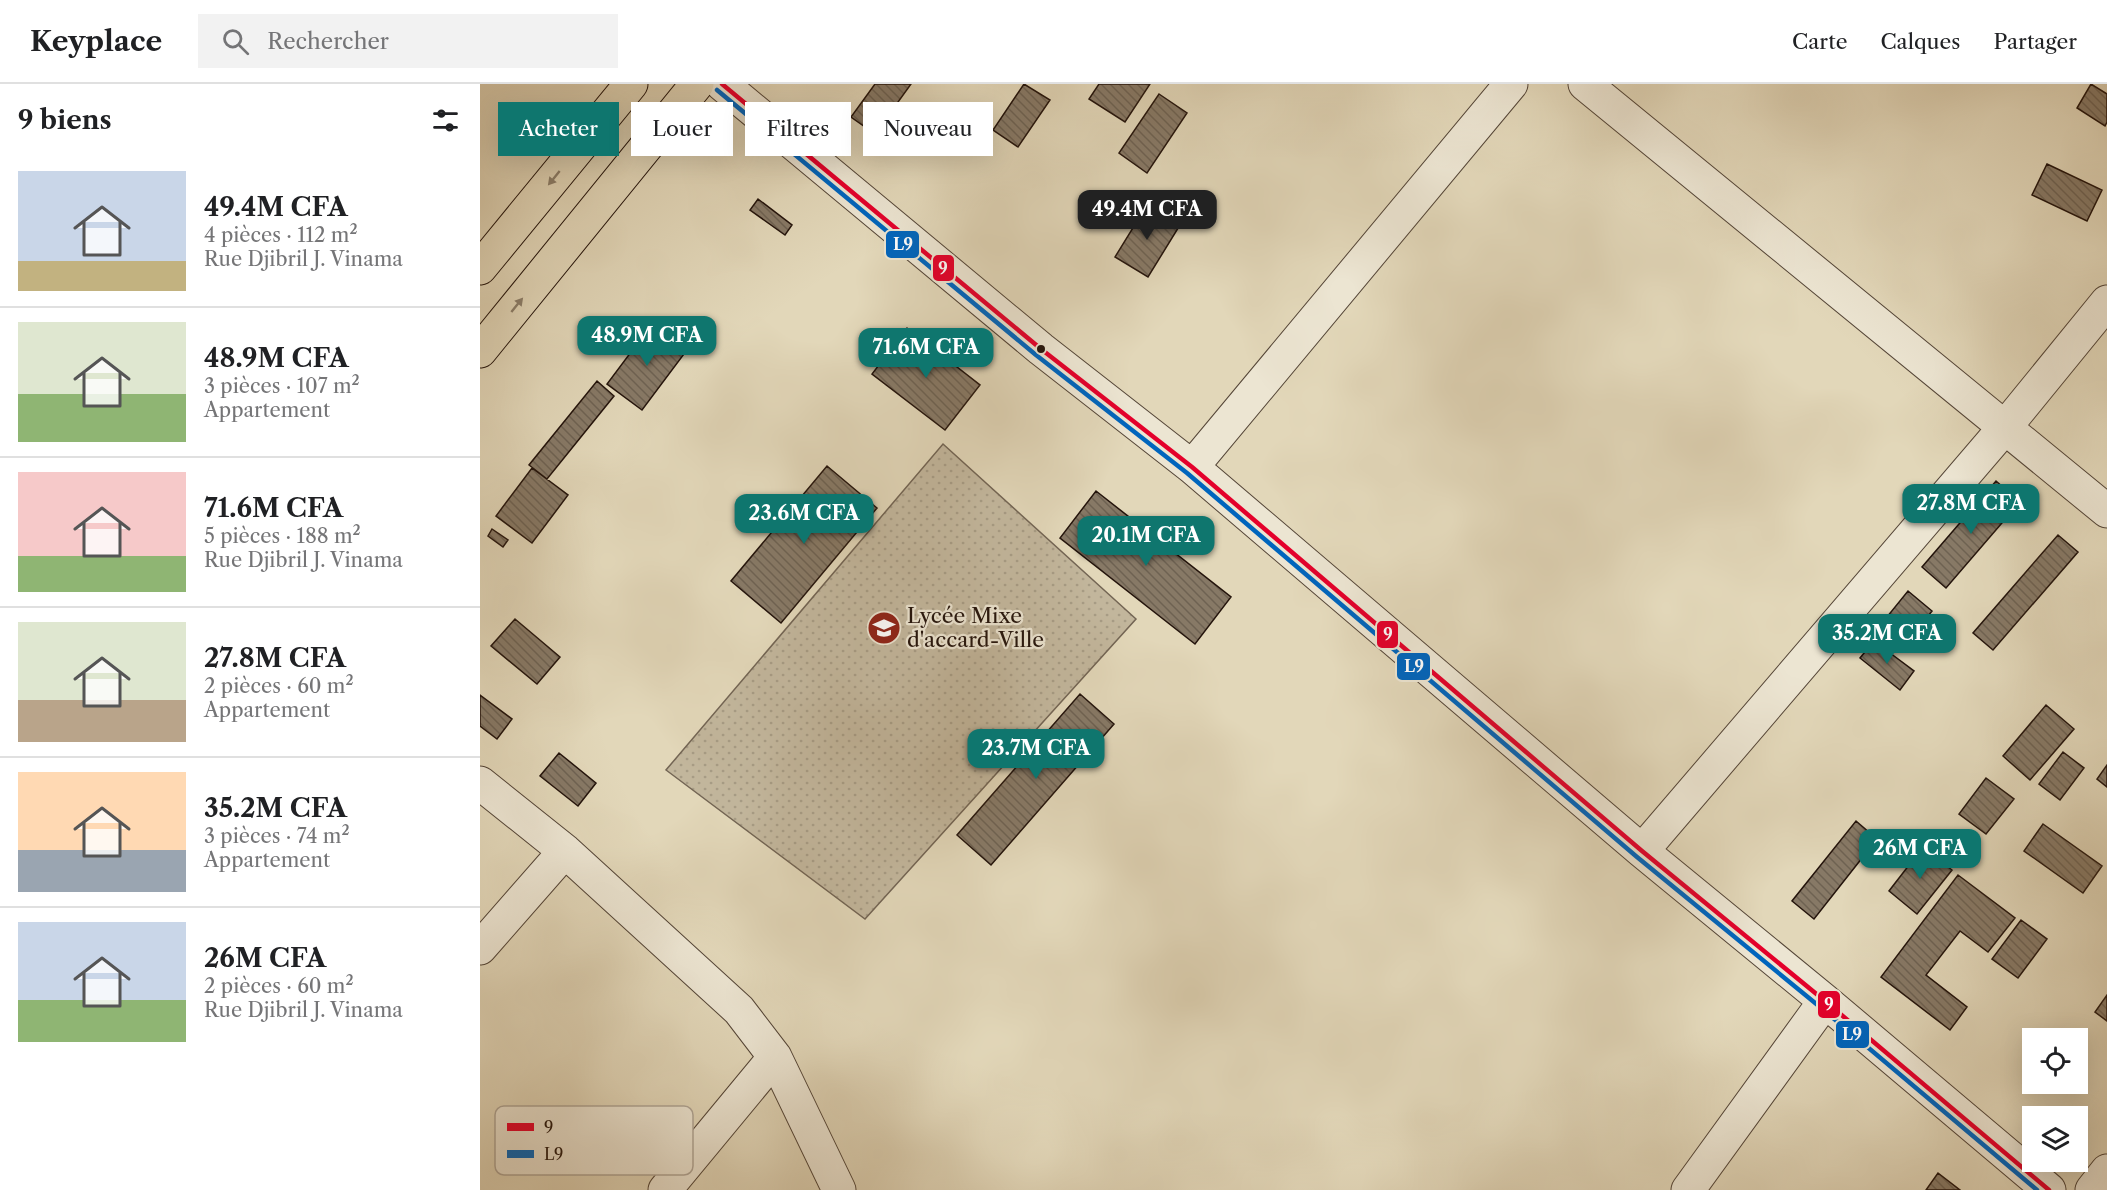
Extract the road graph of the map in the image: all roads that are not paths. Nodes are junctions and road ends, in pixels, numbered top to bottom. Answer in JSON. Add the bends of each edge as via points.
{"nodes":[{"id":1,"x":630,"y":84,"type":"edge"},
{"id":2,"x":697,"y":84,"type":"edge"},
{"id":3,"x":722,"y":84,"type":"edge"},
{"id":4,"x":1511,"y":84,"type":"edge"},
{"id":5,"x":1585,"y":84,"type":"edge"},
{"id":6,"x":480,"y":268,"type":"edge"},
{"id":7,"x":2107,"y":302,"type":"edge"},
{"id":8,"x":480,"y":351,"type":"edge"},
{"id":9,"x":2006,"y":426,"type":"junction"},
{"id":10,"x":1192,"y":466,"type":"junction"},
{"id":11,"x":2107,"y":511,"type":"edge"},
{"id":12,"x":480,"y":783,"type":"edge"},
{"id":13,"x":565,"y":851,"type":"junction"},
{"id":14,"x":1642,"y":851,"type":"junction"},
{"id":15,"x":480,"y":948,"type":"edge"},
{"id":16,"x":1826,"y":1001,"type":"junction"},
{"id":17,"x":775,"y":1058,"type":"junction"},
{"id":18,"x":693,"y":1156,"type":"edge"},
{"id":19,"x":2107,"y":1171,"type":"edge"},
{"id":20,"x":678,"y":1175,"type":"edge"},
{"id":21,"x":665,"y":1190,"type":"edge"},
{"id":22,"x":839,"y":1190,"type":"edge"},
{"id":23,"x":1688,"y":1190,"type":"edge"},
{"id":24,"x":2049,"y":1190,"type":"edge"},
{"id":25,"x":2092,"y":1190,"type":"edge"}],
"edges":[{"from":1,"to":6,"type":"main road","one_way":true},
{"from":8,"to":2,"type":"main road","one_way":true},
{"from":3,"to":10,"type":"street","via":[[1041,349]]},
{"from":4,"to":10,"type":"street"},
{"from":5,"to":9,"type":"street"},
{"from":7,"to":9,"type":"street"},
{"from":9,"to":11,"type":"street"},
{"from":9,"to":14,"type":"street"},
{"from":10,"to":14,"type":"street"},
{"from":12,"to":13,"type":"street"},
{"from":13,"to":15,"type":"street"},
{"from":13,"to":17,"type":"street","via":[[739,1010]]},
{"from":14,"to":16,"type":"street"},
{"from":16,"to":23,"type":"street"},
{"from":16,"to":24,"type":"street"},
{"from":17,"to":18,"type":"street"},
{"from":17,"to":22,"type":"street"},
{"from":19,"to":25,"type":"street"},
{"from":20,"to":21,"type":"street"}]}
